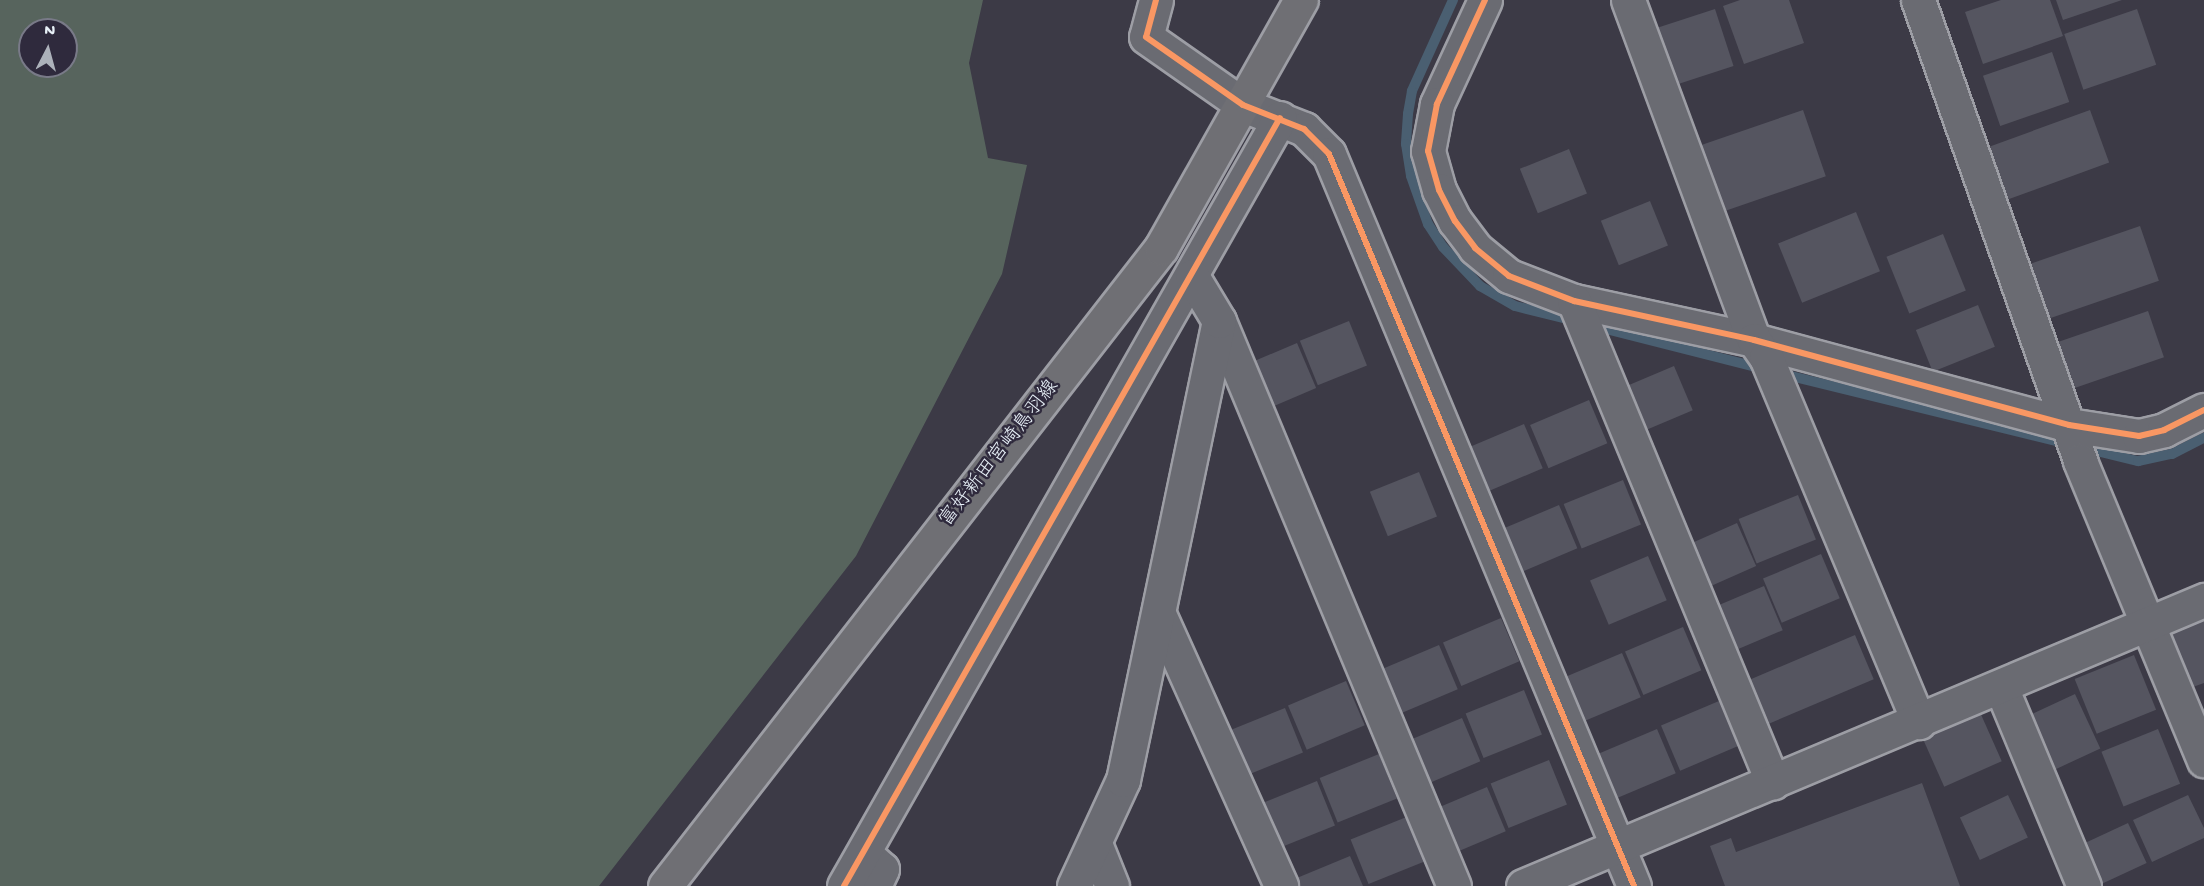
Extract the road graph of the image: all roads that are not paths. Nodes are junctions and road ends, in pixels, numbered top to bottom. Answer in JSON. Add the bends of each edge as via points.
{"nodes":[{"id":1,"x":1156,"y":0,"type":"edge"},
{"id":2,"x":1301,"y":0,"type":"edge"},
{"id":3,"x":1485,"y":0,"type":"edge"},
{"id":4,"x":1628,"y":0,"type":"edge"},
{"id":5,"x":1918,"y":0,"type":"edge"},
{"id":6,"x":1243,"y":105,"type":"junction"},
{"id":7,"x":1280,"y":118,"type":"junction"},
{"id":8,"x":1192,"y":276,"type":"junction"},
{"id":9,"x":1580,"y":317,"type":"junction"},
{"id":10,"x":1219,"y":321,"type":"junction"},
{"id":11,"x":1760,"y":348,"type":"junction"},
{"id":12,"x":2204,"y":410,"type":"edge"},
{"id":13,"x":2070,"y":427,"type":"junction"},
{"id":14,"x":2204,"y":600,"type":"edge"},
{"id":15,"x":1159,"y":614,"type":"junction"},
{"id":16,"x":2147,"y":623,"type":"junction"},
{"id":17,"x":2001,"y":687,"type":"junction"},
{"id":18,"x":1919,"y":722,"type":"junction"},
{"id":19,"x":2204,"y":760,"type":"edge"},
{"id":20,"x":1773,"y":783,"type":"junction"},
{"id":21,"x":1096,"y":846,"type":"junction"},
{"id":22,"x":1618,"y":847,"type":"junction"},
{"id":23,"x":864,"y":854,"type":"junction"},
{"id":24,"x":665,"y":886,"type":"edge"},
{"id":25,"x":844,"y":886,"type":"edge"},
{"id":26,"x":874,"y":886,"type":"edge"},
{"id":27,"x":1074,"y":886,"type":"edge"},
{"id":28,"x":1112,"y":886,"type":"edge"},
{"id":29,"x":1281,"y":886,"type":"edge"},
{"id":30,"x":1454,"y":886,"type":"edge"},
{"id":31,"x":1523,"y":886,"type":"edge"},
{"id":32,"x":1634,"y":886,"type":"edge"},
{"id":33,"x":2084,"y":886,"type":"edge"}],
"edges":[{"from":1,"to":6,"type":"street","via":[[1146,37]]},
{"from":2,"to":6,"type":"main road","name":"富好新田宮崎鳥羽線"},
{"from":3,"to":9,"type":"street","via":[[1430,128],[1428,151],[1439,190],[1475,248],[1500,269]]},
{"from":4,"to":11,"type":"street"},
{"from":5,"to":13,"type":"street"},
{"from":6,"to":7,"type":"street"},
{"from":6,"to":24,"type":"main road","name":"富好新田宮崎鳥羽線","via":[[1161,248]]},
{"from":7,"to":8,"type":"street"},
{"from":7,"to":22,"type":"street","via":[[1304,129],[1329,154]]},
{"from":8,"to":10,"type":"street"},
{"from":8,"to":23,"type":"street"},
{"from":9,"to":11,"type":"street"},
{"from":9,"to":20,"type":"street"},
{"from":10,"to":15,"type":"street"},
{"from":10,"to":30,"type":"street"},
{"from":11,"to":13,"type":"street"},
{"from":11,"to":18,"type":"street"},
{"from":12,"to":13,"type":"street","via":[[2139,436]]},
{"from":13,"to":16,"type":"street","via":[[2080,461]]},
{"from":14,"to":16,"type":"street"},
{"from":15,"to":21,"type":"street","via":[[1123,780]]},
{"from":15,"to":29,"type":"street"},
{"from":16,"to":17,"type":"street"},
{"from":16,"to":19,"type":"street"},
{"from":17,"to":18,"type":"street"},
{"from":17,"to":33,"type":"street"},
{"from":18,"to":20,"type":"street"},
{"from":20,"to":22,"type":"street"},
{"from":21,"to":27,"type":"street"},
{"from":21,"to":28,"type":"street"},
{"from":22,"to":31,"type":"street"},
{"from":22,"to":32,"type":"street"},
{"from":23,"to":25,"type":"street"},
{"from":23,"to":26,"type":"street","via":[[882,869]]}]}
